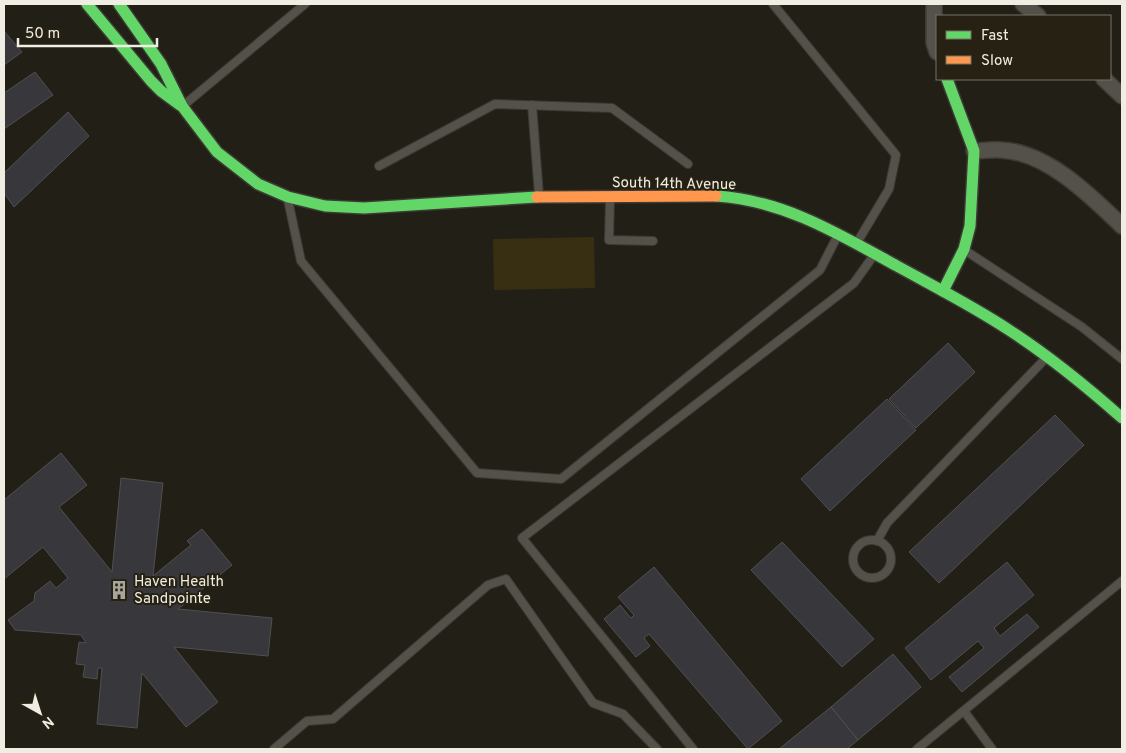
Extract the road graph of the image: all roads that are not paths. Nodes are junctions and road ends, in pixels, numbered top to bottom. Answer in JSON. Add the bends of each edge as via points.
{"nodes":[{"id":1,"x":87,"y":4,"type":"edge"},
{"id":2,"x":119,"y":4,"type":"edge"},
{"id":3,"x":306,"y":4,"type":"edge"},
{"id":4,"x":773,"y":4,"type":"edge"},
{"id":5,"x":934,"y":4,"type":"edge"},
{"id":6,"x":1023,"y":4,"type":"edge"},
{"id":7,"x":1037,"y":15,"type":"edge"},
{"id":8,"x":936,"y":49,"type":"edge"},
{"id":9,"x":947,"y":80,"type":"edge"},
{"id":10,"x":1105,"y":80,"type":"edge"},
{"id":11,"x":1122,"y":96,"type":"edge"},
{"id":12,"x":532,"y":105,"type":"junction"},
{"id":13,"x":182,"y":106,"type":"junction"},
{"id":14,"x":974,"y":151,"type":"junction"},
{"id":15,"x":688,"y":164,"type":"dead end"},
{"id":16,"x":379,"y":166,"type":"dead end"},
{"id":17,"x":610,"y":196,"type":"junction"},
{"id":18,"x":288,"y":197,"type":"junction"},
{"id":19,"x":539,"y":197,"type":"junction"},
{"id":20,"x":1122,"y":226,"type":"edge"},
{"id":21,"x":838,"y":234,"type":"junction"},
{"id":22,"x":653,"y":241,"type":"dead end"},
{"id":23,"x":856,"y":243,"type":"junction"},
{"id":24,"x":964,"y":249,"type":"junction"},
{"id":25,"x":875,"y":254,"type":"junction"},
{"id":26,"x":943,"y":291,"type":"junction"},
{"id":27,"x":1048,"y":356,"type":"junction"},
{"id":28,"x":1122,"y":359,"type":"edge"},
{"id":29,"x":1122,"y":418,"type":"edge"},
{"id":30,"x":877,"y":541,"type":"junction"},
{"id":31,"x":1122,"y":581,"type":"edge"},
{"id":32,"x":964,"y":711,"type":"junction"},
{"id":33,"x":274,"y":749,"type":"edge"},
{"id":34,"x":657,"y":749,"type":"edge"},
{"id":35,"x":692,"y":749,"type":"edge"},
{"id":36,"x":917,"y":749,"type":"edge"},
{"id":37,"x":992,"y":749,"type":"edge"}],
"edges":[{"from":1,"to":13,"type":"street","via":[[151,81]]},
{"from":2,"to":13,"type":"street","via":[[161,64]]},
{"from":3,"to":13,"type":"lane"},
{"from":4,"to":23,"type":"lane","via":[[896,155],[888,189]]},
{"from":5,"to":8,"type":"street"},
{"from":6,"to":7,"type":"street"},
{"from":9,"to":14,"type":"street"},
{"from":10,"to":11,"type":"street"},
{"from":12,"to":15,"type":"lane","via":[[612,108]]},
{"from":12,"to":16,"type":"lane","via":[[495,104]]},
{"from":12,"to":19,"type":"lane"},
{"from":13,"to":18,"type":"street","name":"South 14th Avenue","via":[[217,152],[258,184]]},
{"from":14,"to":20,"type":"street","via":[[1001,150],[1027,155],[1046,164],[1079,186]]},
{"from":14,"to":24,"type":"street","via":[[970,226]]},
{"from":17,"to":19,"type":"street","name":"South 14th Avenue"},
{"from":17,"to":21,"type":"street","name":"South 14th Avenue","via":[[744,199],[772,205]]},
{"from":17,"to":22,"type":"lane","via":[[609,240]]},
{"from":18,"to":19,"type":"street","name":"South 14th Avenue","via":[[325,206],[364,208]]},
{"from":18,"to":21,"type":"lane","via":[[301,261],[477,473],[486,474],[561,479],[820,270]]},
{"from":21,"to":23,"type":"street","name":"South 14th Avenue"},
{"from":23,"to":25,"type":"street","name":"South 14th Avenue"},
{"from":24,"to":26,"type":"street"},
{"from":24,"to":28,"type":"lane","via":[[1082,327]]},
{"from":25,"to":26,"type":"street","name":"South 14th Avenue"},
{"from":25,"to":35,"type":"lane","via":[[854,283],[522,538]]},
{"from":26,"to":27,"type":"street","name":"South 14th Avenue"},
{"from":27,"to":29,"type":"street","name":"South 14th Avenue"},
{"from":27,"to":30,"type":"lane","via":[[887,523]]},
{"from":30,"to":30,"type":"lane","via":[[864,542],[853,556],[852,562],[858,573],[870,578],[883,575],[891,563],[888,549]]},
{"from":31,"to":32,"type":"lane"},
{"from":32,"to":36,"type":"lane"},
{"from":32,"to":37,"type":"lane"},
{"from":33,"to":34,"type":"lane","via":[[307,721],[333,719],[488,584],[506,579],[593,703],[623,714]]}]}
